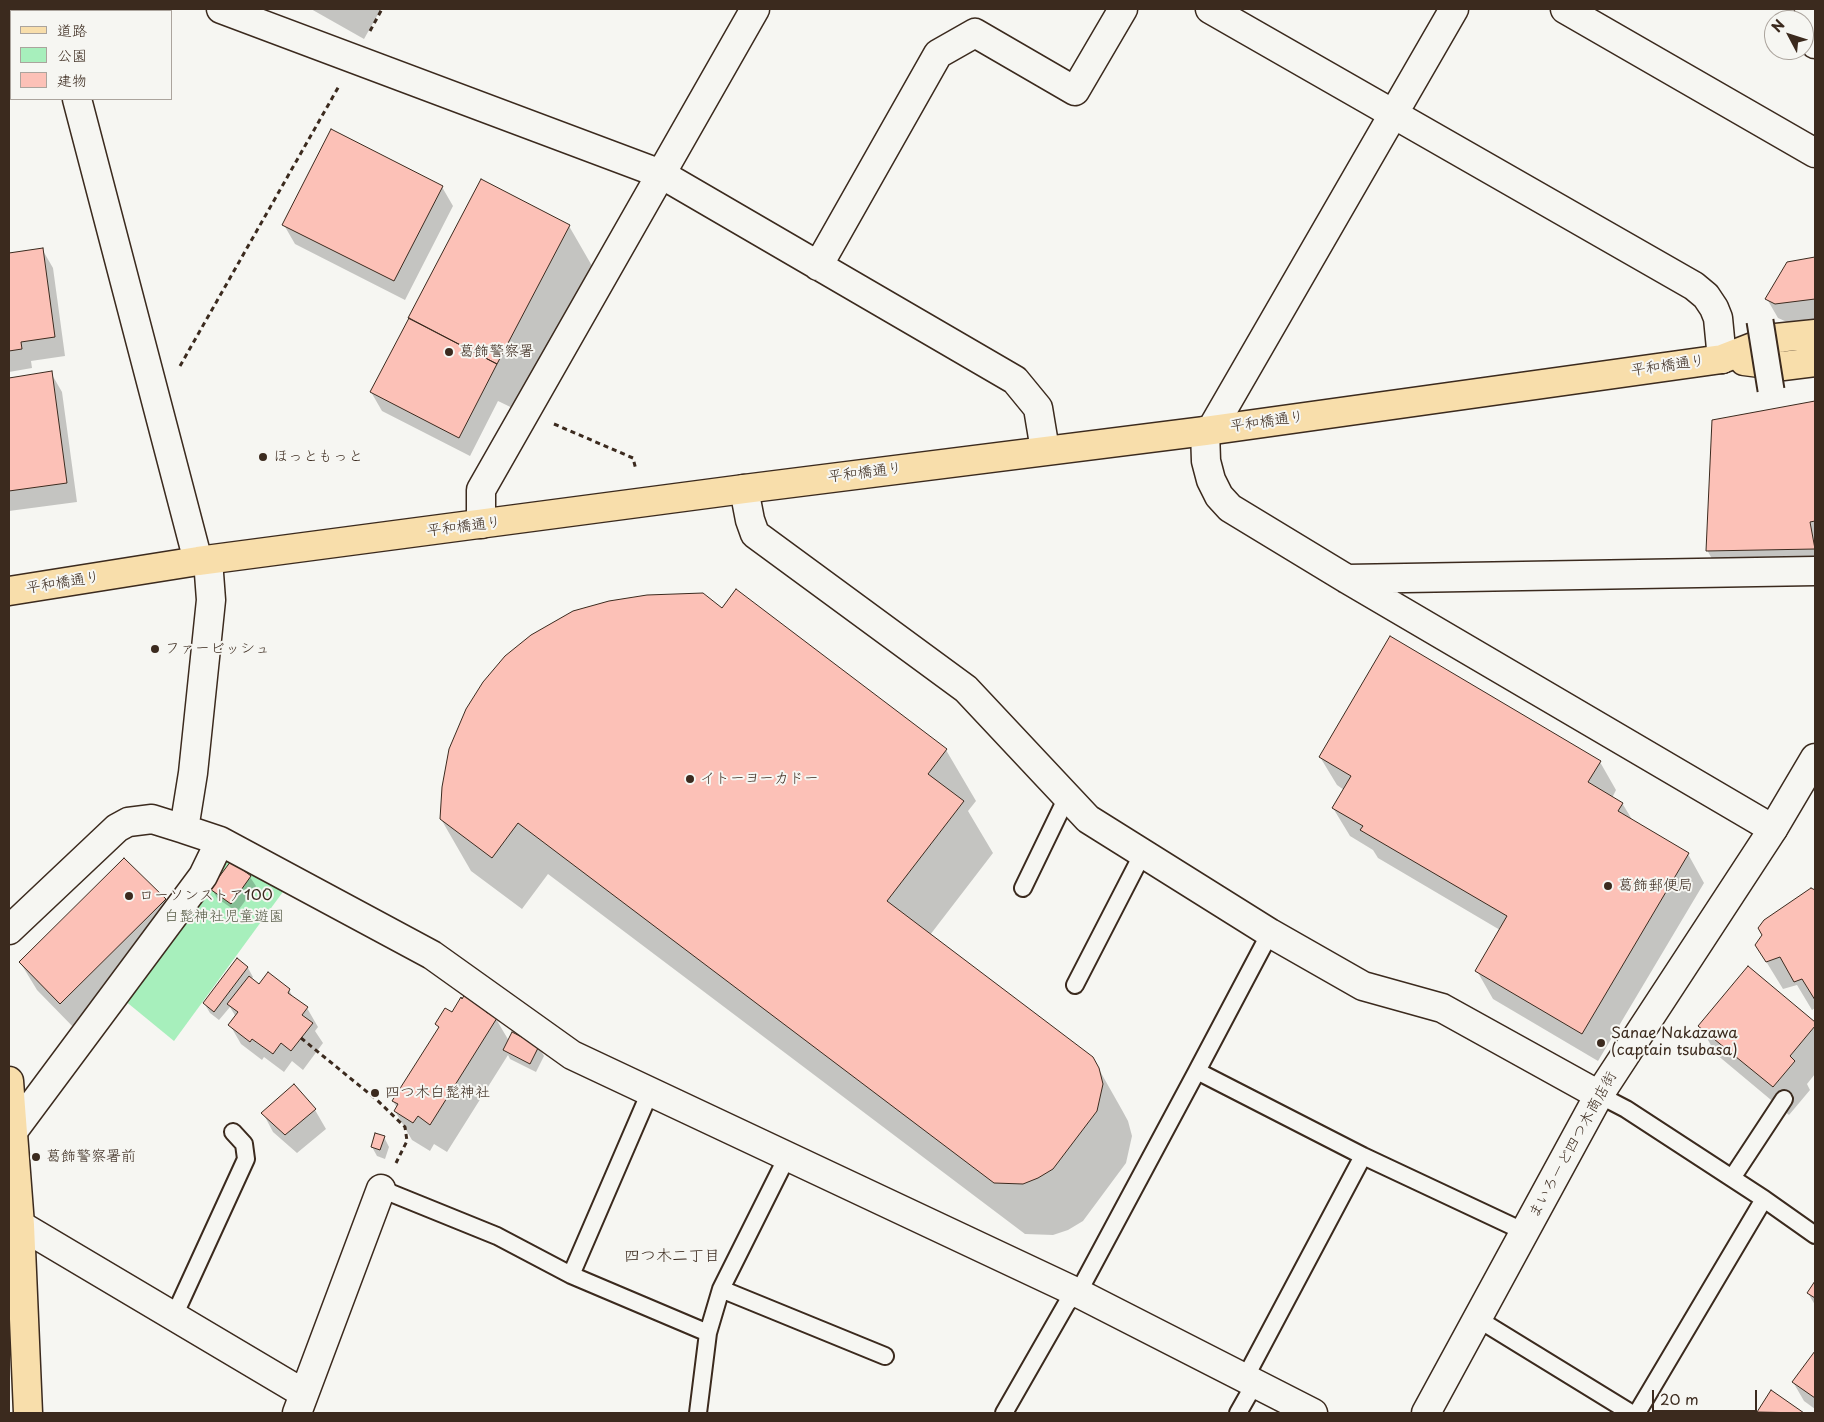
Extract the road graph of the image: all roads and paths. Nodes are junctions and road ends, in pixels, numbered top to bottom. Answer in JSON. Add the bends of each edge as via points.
{"nodes":[{"id":1,"x":221,"y":9,"type":"edge"},
{"id":2,"x":382,"y":9,"type":"edge"},
{"id":3,"x":755,"y":9,"type":"edge"},
{"id":4,"x":1123,"y":9,"type":"edge"},
{"id":5,"x":1210,"y":9,"type":"edge"},
{"id":6,"x":1454,"y":9,"type":"edge"},
{"id":7,"x":1566,"y":9,"type":"edge"},
{"id":8,"x":1810,"y":9,"type":"edge"},
{"id":9,"x":1815,"y":44,"type":"edge"},
{"id":10,"x":354,"y":60,"type":"junction"},
{"id":11,"x":77,"y":100,"type":"edge"},
{"id":12,"x":1393,"y":114,"type":"junction"},
{"id":13,"x":1815,"y":153,"type":"edge"},
{"id":14,"x":661,"y":174,"type":"junction"},
{"id":15,"x":818,"y":266,"type":"junction"},
{"id":16,"x":1760,"y":321,"type":"dead end"},
{"id":17,"x":1815,"y":334,"type":"edge"},
{"id":18,"x":1722,"y":359,"type":"junction"},
{"id":19,"x":1815,"y":362,"type":"edge"},
{"id":20,"x":178,"y":371,"type":"dead end"},
{"id":21,"x":1771,"y":390,"type":"dead end"},
{"id":22,"x":526,"y":412,"type":"junction"},
{"id":23,"x":1208,"y":431,"type":"junction"},
{"id":24,"x":1045,"y":450,"type":"junction"},
{"id":25,"x":744,"y":489,"type":"junction"},
{"id":26,"x":643,"y":503,"type":"junction"},
{"id":27,"x":481,"y":524,"type":"junction"},
{"id":28,"x":203,"y":561,"type":"junction"},
{"id":29,"x":1815,"y":571,"type":"edge"},
{"id":30,"x":1347,"y":579,"type":"junction"},
{"id":31,"x":9,"y":591,"type":"edge"},
{"id":32,"x":1815,"y":758,"type":"edge"},
{"id":33,"x":1067,"y":796,"type":"junction"},
{"id":34,"x":1773,"y":829,"type":"junction"},
{"id":35,"x":184,"y":830,"type":"junction"},
{"id":36,"x":220,"y":841,"type":"junction"},
{"id":37,"x":1143,"y":853,"type":"junction"},
{"id":38,"x":1023,"y":888,"type":"dead end"},
{"id":39,"x":9,"y":930,"type":"edge"},
{"id":40,"x":1270,"y":933,"type":"junction"},
{"id":41,"x":1075,"y":985,"type":"dead end"},
{"id":42,"x":301,"y":1038,"type":"dead end"},
{"id":43,"x":1196,"y":1071,"type":"junction"},
{"id":44,"x":9,"y":1081,"type":"edge"},
{"id":45,"x":650,"y":1092,"type":"junction"},
{"id":46,"x":1599,"y":1096,"type":"junction"},
{"id":47,"x":1784,"y":1099,"type":"dead end"},
{"id":48,"x":14,"y":1130,"type":"junction"},
{"id":49,"x":233,"y":1132,"type":"dead end"},
{"id":50,"x":1363,"y":1156,"type":"junction"},
{"id":51,"x":787,"y":1157,"type":"junction"},
{"id":52,"x":1732,"y":1178,"type":"junction"},
{"id":53,"x":381,"y":1189,"type":"junction"},
{"id":54,"x":1764,"y":1199,"type":"junction"},
{"id":55,"x":20,"y":1225,"type":"junction"},
{"id":56,"x":1525,"y":1232,"type":"junction"},
{"id":57,"x":1815,"y":1235,"type":"edge"},
{"id":58,"x":571,"y":1275,"type":"junction"},
{"id":59,"x":721,"y":1289,"type":"junction"},
{"id":60,"x":1078,"y":1293,"type":"junction"},
{"id":61,"x":174,"y":1316,"type":"junction"},
{"id":62,"x":1478,"y":1319,"type":"junction"},
{"id":63,"x":708,"y":1332,"type":"junction"},
{"id":64,"x":884,"y":1356,"type":"dead end"},
{"id":65,"x":1250,"y":1381,"type":"junction"},
{"id":66,"x":300,"y":1403,"type":"edge"},
{"id":67,"x":28,"y":1413,"type":"edge"},
{"id":68,"x":698,"y":1413,"type":"edge"},
{"id":69,"x":1004,"y":1413,"type":"edge"},
{"id":70,"x":1238,"y":1413,"type":"edge"},
{"id":71,"x":1313,"y":1413,"type":"edge"},
{"id":72,"x":1426,"y":1413,"type":"edge"},
{"id":73,"x":1631,"y":1413,"type":"edge"},
{"id":74,"x":1637,"y":1413,"type":"edge"}],
"edges":[{"from":1,"to":10,"type":"street"},
{"from":2,"to":10,"type":"path"},
{"from":3,"to":14,"type":"street"},
{"from":4,"to":15,"type":"street","via":[[1075,91],[975,33],[938,54]]},
{"from":5,"to":12,"type":"street"},
{"from":6,"to":12,"type":"street"},
{"from":7,"to":13,"type":"street"},
{"from":8,"to":9,"type":"street"},
{"from":10,"to":14,"type":"street"},
{"from":10,"to":20,"type":"path"},
{"from":11,"to":28,"type":"street"},
{"from":12,"to":18,"type":"street","via":[[1694,286],[1706,296],[1718,318]]},
{"from":12,"to":23,"type":"street"},
{"from":14,"to":15,"type":"street"},
{"from":14,"to":22,"type":"street"},
{"from":15,"to":24,"type":"street","via":[[1015,380],[1038,408]]},
{"from":16,"to":21,"type":"street","bridge":true},
{"from":17,"to":18,"type":"main road","name":"平和橋通り","via":[[1776,338]]},
{"from":18,"to":19,"type":"main road","name":"平和橋通り","via":[[1783,366]]},
{"from":18,"to":23,"type":"main road","name":"平和橋通り"},
{"from":22,"to":26,"type":"path","via":[[633,458]]},
{"from":22,"to":27,"type":"street","via":[[481,490]]},
{"from":23,"to":24,"type":"main road","name":"平和橋通り"},
{"from":23,"to":30,"type":"street","via":[[1206,461],[1211,480],[1230,508]]},
{"from":24,"to":25,"type":"main road","name":"平和橋通り"},
{"from":25,"to":26,"type":"main road","name":"平和橋通り"},
{"from":25,"to":33,"type":"street","via":[[755,534],[966,690]]},
{"from":26,"to":27,"type":"main road","name":"平和橋通り"},
{"from":27,"to":28,"type":"main road","name":"平和橋通り"},
{"from":28,"to":31,"type":"main road","name":"平和橋通り"},
{"from":28,"to":35,"type":"street","via":[[211,600]]},
{"from":29,"to":30,"type":"street"},
{"from":30,"to":34,"type":"street"},
{"from":32,"to":34,"type":"street","name":"まいろーど四つ木商店街"},
{"from":33,"to":37,"type":"street","via":[[1088,819]]},
{"from":33,"to":38,"type":"lane"},
{"from":34,"to":46,"type":"street","name":"まいろーど四つ木商店街"},
{"from":35,"to":36,"type":"street"},
{"from":35,"to":39,"type":"street","via":[[152,819],[128,822],[117,828]]},
{"from":36,"to":45,"type":"street","via":[[432,955],[572,1055]]},
{"from":36,"to":48,"type":"street","via":[[203,876]]},
{"from":37,"to":40,"type":"street"},
{"from":37,"to":41,"type":"lane"},
{"from":40,"to":43,"type":"lane"},
{"from":40,"to":46,"type":"street","via":[[1363,986],[1442,1008]]},
{"from":42,"to":53,"type":"path","via":[[405,1127],[407,1141]]},
{"from":43,"to":50,"type":"lane"},
{"from":43,"to":60,"type":"lane"},
{"from":44,"to":48,"type":"main road"},
{"from":45,"to":51,"type":"street"},
{"from":45,"to":58,"type":"lane"},
{"from":46,"to":52,"type":"lane","via":[[1626,1109]]},
{"from":46,"to":56,"type":"street","name":"まいろーど四つ木商店街"},
{"from":47,"to":52,"type":"lane"},
{"from":48,"to":55,"type":"main road"},
{"from":49,"to":61,"type":"lane","via":[[244,1144],[246,1159]]},
{"from":50,"to":56,"type":"lane"},
{"from":50,"to":65,"type":"lane"},
{"from":51,"to":59,"type":"lane"},
{"from":51,"to":60,"type":"street"},
{"from":52,"to":54,"type":"lane"},
{"from":53,"to":58,"type":"lane","via":[[497,1236]]},
{"from":53,"to":66,"type":"street"},
{"from":54,"to":57,"type":"lane"},
{"from":54,"to":74,"type":"lane"},
{"from":55,"to":61,"type":"street"},
{"from":55,"to":67,"type":"main road"},
{"from":56,"to":62,"type":"street","name":"まいろーど四つ木商店街"},
{"from":58,"to":63,"type":"lane"},
{"from":59,"to":63,"type":"lane"},
{"from":59,"to":64,"type":"lane"},
{"from":60,"to":65,"type":"street"},
{"from":60,"to":69,"type":"lane","via":[[1067,1303]]},
{"from":61,"to":66,"type":"street"},
{"from":62,"to":72,"type":"street","name":"まいろーど四つ木商店街"},
{"from":62,"to":73,"type":"lane"},
{"from":63,"to":68,"type":"lane"},
{"from":65,"to":70,"type":"lane"},
{"from":65,"to":71,"type":"street"}]}
